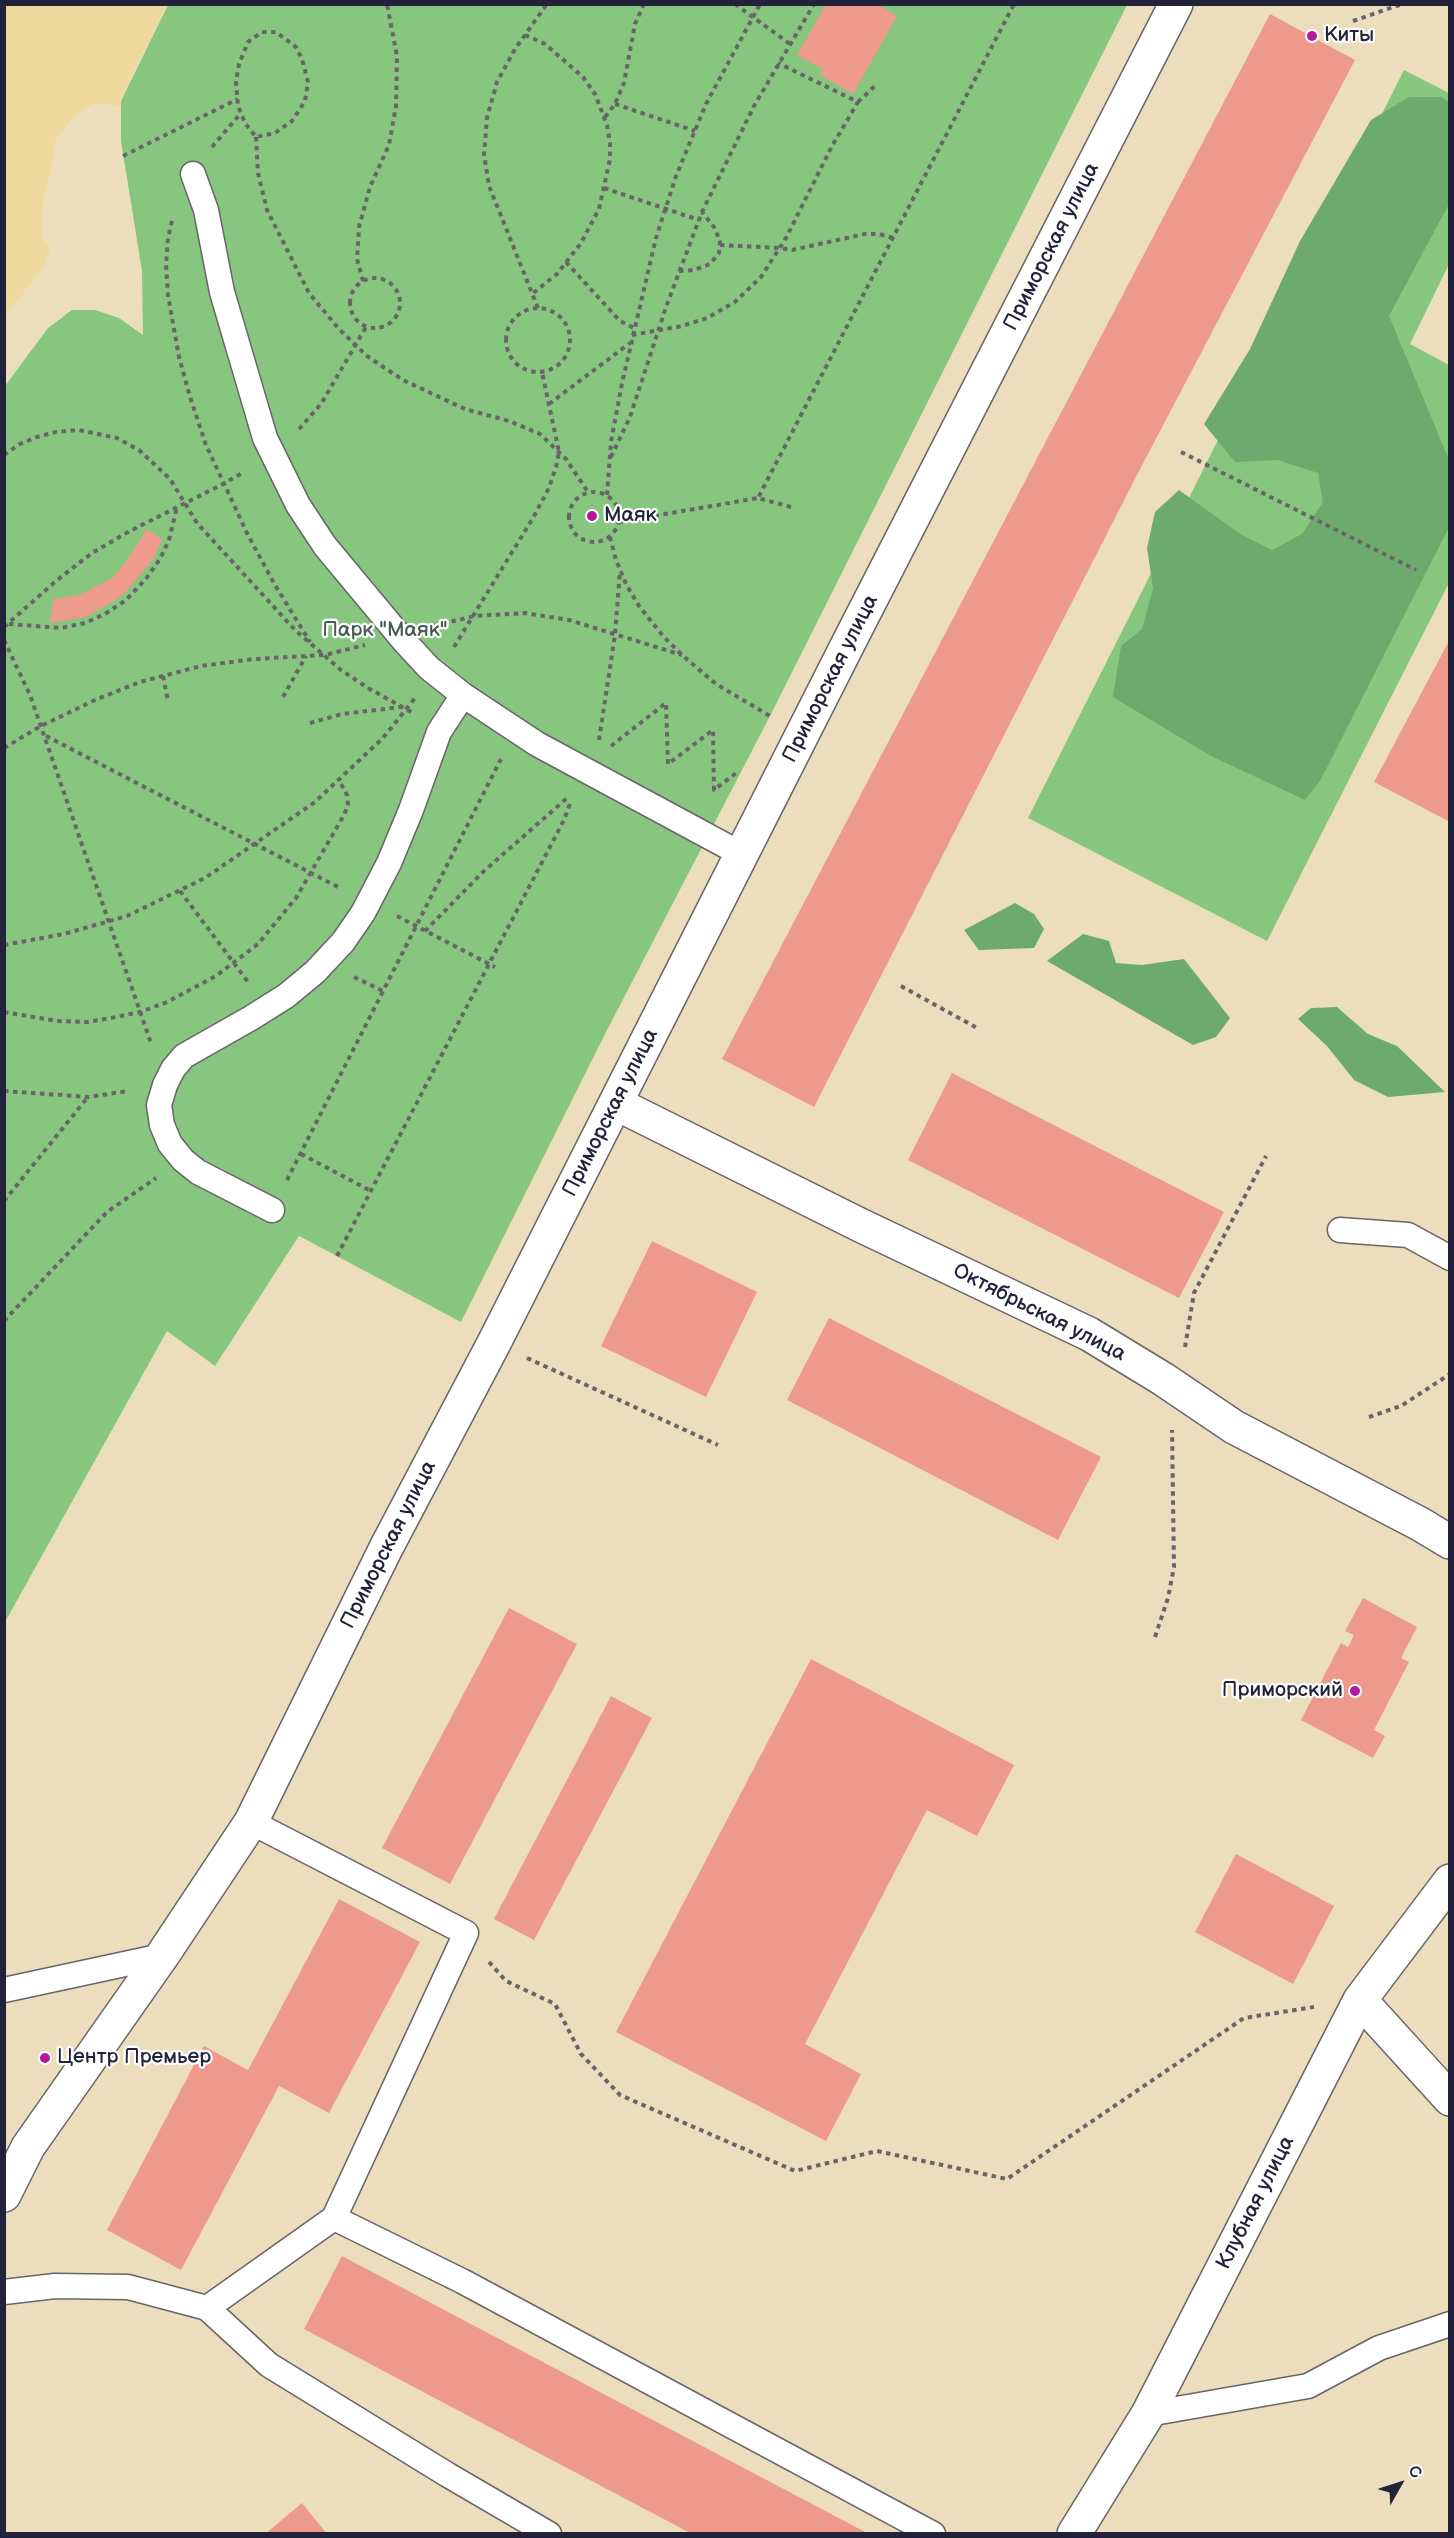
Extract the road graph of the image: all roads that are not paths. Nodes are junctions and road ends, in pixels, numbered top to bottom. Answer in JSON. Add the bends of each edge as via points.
{"nodes":[{"id":1,"x":1176,"y":4,"type":"edge"},
{"id":2,"x":193,"y":174,"type":"road end"},
{"id":3,"x":463,"y":695,"type":"junction"},
{"id":4,"x":743,"y":855,"type":"junction"},
{"id":5,"x":616,"y":1104,"type":"junction"},
{"id":6,"x":272,"y":1210,"type":"road end"},
{"id":7,"x":1340,"y":1230,"type":"dead end"},
{"id":8,"x":1449,"y":1258,"type":"edge"},
{"id":9,"x":1449,"y":1542,"type":"edge"},
{"id":10,"x":251,"y":1822,"type":"junction"},
{"id":11,"x":1449,"y":1881,"type":"edge"},
{"id":12,"x":162,"y":1956,"type":"junction"},
{"id":13,"x":4,"y":1990,"type":"edge"},
{"id":14,"x":1360,"y":2000,"type":"junction"},
{"id":15,"x":1449,"y":2099,"type":"edge"},
{"id":16,"x":4,"y":2195,"type":"edge"},
{"id":17,"x":334,"y":2218,"type":"junction"},
{"id":18,"x":4,"y":2292,"type":"edge"},
{"id":19,"x":207,"y":2308,"type":"junction"},
{"id":20,"x":1449,"y":2324,"type":"edge"},
{"id":21,"x":1148,"y":2414,"type":"junction"},
{"id":22,"x":549,"y":2534,"type":"edge"},
{"id":23,"x":933,"y":2534,"type":"edge"},
{"id":24,"x":1074,"y":2534,"type":"edge"}],
"edges":[{"from":1,"to":4,"type":"street","name":"Приморская улица"},
{"from":2,"to":3,"type":"lane","via":[[206,210],[222,292],[265,438],[297,505],[325,546],[404,641],[429,668]]},
{"from":3,"to":4,"type":"lane","via":[[537,744]]},
{"from":3,"to":6,"type":"lane","via":[[439,732],[389,863],[343,942],[286,996],[184,1056],[165,1085],[159,1105],[162,1125],[183,1160],[198,1172]]},
{"from":4,"to":5,"type":"street","name":"Приморская улица"},
{"from":5,"to":9,"type":"street","name":"Октябрьская улица","via":[[1089,1334],[1234,1427]]},
{"from":5,"to":10,"type":"street","name":"Приморская улица","via":[[386,1548]]},
{"from":7,"to":8,"type":"lane","via":[[1408,1235]]},
{"from":10,"to":12,"type":"street","name":"Приморская улица"},
{"from":10,"to":17,"type":"lane","via":[[466,1933]]},
{"from":11,"to":14,"type":"street","name":"Клубная улица"},
{"from":12,"to":13,"type":"lane"},
{"from":12,"to":16,"type":"street","name":"Приморская улица","via":[[28,2147]]},
{"from":14,"to":15,"type":"street"},
{"from":14,"to":21,"type":"street","name":"Клубная улица"},
{"from":17,"to":19,"type":"lane"},
{"from":17,"to":23,"type":"lane","via":[[462,2281]]},
{"from":18,"to":19,"type":"lane","via":[[55,2286],[128,2287]]},
{"from":19,"to":22,"type":"lane","via":[[269,2365]]},
{"from":20,"to":21,"type":"lane","via":[[1379,2348],[1308,2386]]},
{"from":21,"to":24,"type":"street","name":"Клубная улица"}]}
